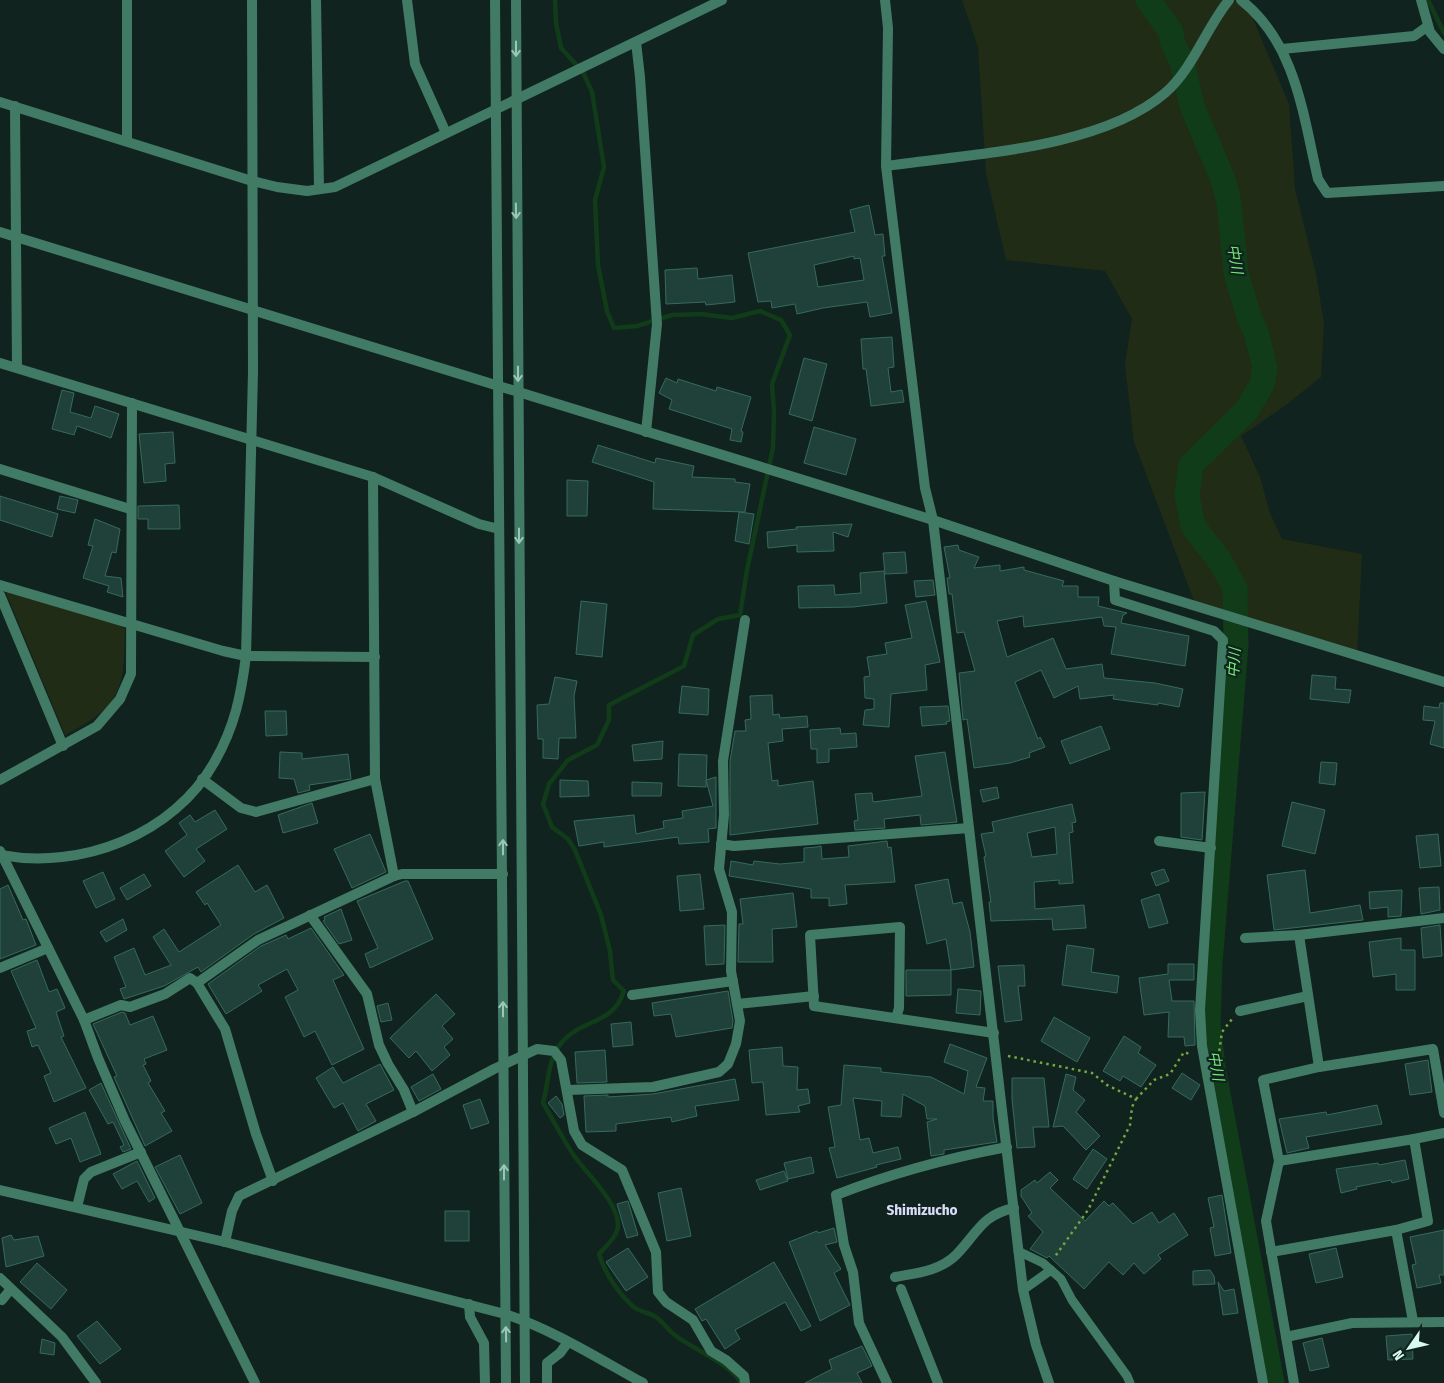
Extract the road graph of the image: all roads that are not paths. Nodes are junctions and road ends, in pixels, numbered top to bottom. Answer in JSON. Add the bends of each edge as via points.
{"nodes":[{"id":1,"x":127,"y":0,"type":"edge"},
{"id":2,"x":252,"y":0,"type":"edge"},
{"id":3,"x":316,"y":0,"type":"edge"},
{"id":4,"x":407,"y":0,"type":"edge"},
{"id":5,"x":495,"y":0,"type":"edge"},
{"id":6,"x":516,"y":0,"type":"edge"},
{"id":7,"x":722,"y":0,"type":"edge"},
{"id":8,"x":885,"y":0,"type":"edge"},
{"id":9,"x":1229,"y":0,"type":"edge"},
{"id":10,"x":1241,"y":0,"type":"edge"},
{"id":11,"x":1421,"y":0,"type":"edge"},
{"id":12,"x":1428,"y":26,"type":"junction"},
{"id":13,"x":636,"y":42,"type":"junction"},
{"id":14,"x":1282,"y":49,"type":"junction"},
{"id":15,"x":1444,"y":49,"type":"edge"},
{"id":16,"x":516,"y":98,"type":"junction"},
{"id":17,"x":0,"y":102,"type":"edge"},
{"id":18,"x":15,"y":106,"type":"junction"},
{"id":19,"x":496,"y":109,"type":"junction"},
{"id":20,"x":446,"y":133,"type":"junction"},
{"id":21,"x":127,"y":141,"type":"junction"},
{"id":22,"x":886,"y":166,"type":"junction"},
{"id":23,"x":252,"y":181,"type":"junction"},
{"id":24,"x":1444,"y":186,"type":"edge"},
{"id":25,"x":319,"y":189,"type":"junction"},
{"id":26,"x":0,"y":232,"type":"edge"},
{"id":27,"x":14,"y":236,"type":"junction"},
{"id":28,"x":253,"y":311,"type":"junction"},
{"id":29,"x":0,"y":363,"type":"edge"},
{"id":30,"x":16,"y":367,"type":"junction"},
{"id":31,"x":498,"y":386,"type":"junction"},
{"id":32,"x":518,"y":392,"type":"junction"},
{"id":33,"x":132,"y":403,"type":"junction"},
{"id":34,"x":646,"y":432,"type":"junction"},
{"id":35,"x":250,"y":440,"type":"junction"},
{"id":36,"x":0,"y":469,"type":"edge"},
{"id":37,"x":372,"y":477,"type":"junction"},
{"id":38,"x":130,"y":509,"type":"junction"},
{"id":39,"x":933,"y":520,"type":"junction"},
{"id":40,"x":499,"y":529,"type":"junction"},
{"id":41,"x":1114,"y":581,"type":"junction"},
{"id":42,"x":0,"y":585,"type":"edge"},
{"id":43,"x":0,"y":595,"type":"edge"},
{"id":44,"x":745,"y":620,"type":"dead end"},
{"id":45,"x":133,"y":623,"type":"junction"},
{"id":46,"x":246,"y":656,"type":"junction"},
{"id":47,"x":374,"y":657,"type":"junction"},
{"id":48,"x":1444,"y":682,"type":"edge"},
{"id":49,"x":63,"y":746,"type":"junction"},
{"id":50,"x":202,"y":778,"type":"junction"},
{"id":51,"x":375,"y":779,"type":"junction"},
{"id":52,"x":0,"y":780,"type":"edge"},
{"id":53,"x":968,"y":828,"type":"junction"},
{"id":54,"x":1159,"y":841,"type":"dead end"},
{"id":55,"x":721,"y":844,"type":"junction"},
{"id":56,"x":1211,"y":848,"type":"junction"},
{"id":57,"x":1,"y":853,"type":"edge"},
{"id":58,"x":503,"y":874,"type":"junction"},
{"id":59,"x":394,"y":876,"type":"junction"},
{"id":60,"x":310,"y":915,"type":"junction"},
{"id":61,"x":1444,"y":918,"type":"edge"},
{"id":62,"x":1298,"y":935,"type":"junction"},
{"id":63,"x":1245,"y":938,"type":"dead end"},
{"id":64,"x":48,"y":948,"type":"junction"},
{"id":65,"x":0,"y":968,"type":"edge"},
{"id":66,"x":733,"y":981,"type":"junction"},
{"id":67,"x":197,"y":983,"type":"junction"},
{"id":68,"x":632,"y":995,"type":"dead end"},
{"id":69,"x":814,"y":996,"type":"junction"},
{"id":70,"x":1308,"y":996,"type":"junction"},
{"id":71,"x":737,"y":1004,"type":"junction"},
{"id":72,"x":1240,"y":1011,"type":"dead end"},
{"id":73,"x":896,"y":1018,"type":"junction"},
{"id":74,"x":84,"y":1020,"type":"junction"},
{"id":75,"x":994,"y":1033,"type":"junction"},
{"id":76,"x":522,"y":1056,"type":"junction"},
{"id":77,"x":503,"y":1065,"type":"junction"},
{"id":78,"x":1319,"y":1066,"type":"junction"},
{"id":79,"x":568,"y":1090,"type":"junction"},
{"id":80,"x":413,"y":1112,"type":"junction"},
{"id":81,"x":1444,"y":1113,"type":"edge"},
{"id":82,"x":1444,"y":1132,"type":"edge"},
{"id":83,"x":1414,"y":1139,"type":"junction"},
{"id":84,"x":1007,"y":1147,"type":"junction"},
{"id":85,"x":142,"y":1152,"type":"junction"},
{"id":86,"x":1279,"y":1161,"type":"junction"},
{"id":87,"x":273,"y":1181,"type":"junction"},
{"id":88,"x":0,"y":1190,"type":"edge"},
{"id":89,"x":77,"y":1207,"type":"junction"},
{"id":90,"x":1014,"y":1208,"type":"junction"},
{"id":91,"x":1396,"y":1230,"type":"junction"},
{"id":92,"x":181,"y":1231,"type":"junction"},
{"id":93,"x":225,"y":1242,"type":"junction"},
{"id":94,"x":1018,"y":1251,"type":"junction"},
{"id":95,"x":1271,"y":1252,"type":"junction"},
{"id":96,"x":1049,"y":1268,"type":"junction"},
{"id":97,"x":895,"y":1277,"type":"dead end"},
{"id":98,"x":0,"y":1278,"type":"edge"},
{"id":99,"x":901,"y":1289,"type":"dead end"},
{"id":100,"x":10,"y":1290,"type":"junction"},
{"id":101,"x":1023,"y":1290,"type":"junction"},
{"id":102,"x":0,"y":1299,"type":"edge"},
{"id":103,"x":469,"y":1304,"type":"junction"},
{"id":104,"x":505,"y":1314,"type":"junction"},
{"id":105,"x":525,"y":1320,"type":"junction"},
{"id":106,"x":1413,"y":1321,"type":"junction"},
{"id":107,"x":1444,"y":1322,"type":"edge"},
{"id":108,"x":1286,"y":1337,"type":"junction"},
{"id":109,"x":568,"y":1342,"type":"junction"},
{"id":110,"x":96,"y":1383,"type":"edge"},
{"id":111,"x":255,"y":1383,"type":"edge"},
{"id":112,"x":484,"y":1383,"type":"edge"},
{"id":113,"x":506,"y":1383,"type":"edge"},
{"id":114,"x":525,"y":1383,"type":"edge"},
{"id":115,"x":547,"y":1383,"type":"edge"},
{"id":116,"x":644,"y":1383,"type":"edge"},
{"id":117,"x":746,"y":1383,"type":"edge"},
{"id":118,"x":887,"y":1383,"type":"edge"},
{"id":119,"x":938,"y":1383,"type":"edge"},
{"id":120,"x":1049,"y":1383,"type":"edge"},
{"id":121,"x":1130,"y":1383,"type":"edge"},
{"id":122,"x":1263,"y":1383,"type":"edge"},
{"id":123,"x":1294,"y":1383,"type":"edge"}],
"edges":[{"from":1,"to":21,"type":"street"},
{"from":2,"to":23,"type":"street"},
{"from":3,"to":25,"type":"street"},
{"from":4,"to":20,"type":"street","via":[[415,64]]},
{"from":5,"to":19,"type":"street"},
{"from":6,"to":16,"type":"street","one_way":true},
{"from":7,"to":13,"type":"street"},
{"from":8,"to":22,"type":"street","via":[[888,28]]},
{"from":9,"to":22,"type":"street","via":[[1166,93],[1129,118],[1013,149]]},
{"from":10,"to":14,"type":"street","via":[[1257,13]]},
{"from":11,"to":12,"type":"street"},
{"from":12,"to":14,"type":"street","via":[[1414,36]]},
{"from":12,"to":15,"type":"street"},
{"from":13,"to":16,"type":"street"},
{"from":13,"to":34,"type":"street","via":[[658,324]]},
{"from":14,"to":24,"type":"street","via":[[1293,72],[1318,179],[1327,193]]},
{"from":16,"to":19,"type":"street"},
{"from":16,"to":32,"type":"street","one_way":true},
{"from":17,"to":18,"type":"street"},
{"from":18,"to":21,"type":"street"},
{"from":18,"to":27,"type":"street"},
{"from":19,"to":20,"type":"street"},
{"from":19,"to":31,"type":"street"},
{"from":20,"to":25,"type":"street","via":[[335,187]]},
{"from":21,"to":23,"type":"street"},
{"from":22,"to":39,"type":"street","via":[[925,488]]},
{"from":23,"to":25,"type":"street","via":[[277,188]]},
{"from":23,"to":28,"type":"street"},
{"from":26,"to":27,"type":"street"},
{"from":27,"to":28,"type":"street"},
{"from":27,"to":30,"type":"street"},
{"from":28,"to":31,"type":"street"},
{"from":28,"to":35,"type":"street"},
{"from":29,"to":30,"type":"street"},
{"from":30,"to":33,"type":"street"},
{"from":31,"to":32,"type":"street"},
{"from":31,"to":40,"type":"street"},
{"from":32,"to":34,"type":"street"},
{"from":32,"to":76,"type":"street","one_way":true},
{"from":33,"to":35,"type":"street"},
{"from":33,"to":38,"type":"street"},
{"from":34,"to":39,"type":"street"},
{"from":35,"to":37,"type":"street"},
{"from":35,"to":46,"type":"street"},
{"from":36,"to":38,"type":"street"},
{"from":37,"to":40,"type":"street","via":[[479,524]]},
{"from":37,"to":47,"type":"street"},
{"from":38,"to":45,"type":"street"},
{"from":39,"to":41,"type":"street"},
{"from":39,"to":53,"type":"street"},
{"from":58,"to":40,"type":"street","one_way":true},
{"from":41,"to":48,"type":"street"},
{"from":41,"to":56,"type":"street","via":[[1115,600],[1214,631],[1223,640]]},
{"from":42,"to":45,"type":"street"},
{"from":43,"to":49,"type":"street"},
{"from":44,"to":55,"type":"street","via":[[723,761]]},
{"from":45,"to":46,"type":"street"},
{"from":45,"to":49,"type":"street","via":[[131,674],[120,699],[97,726]]},
{"from":46,"to":47,"type":"street"},
{"from":46,"to":50,"type":"street","via":[[235,715],[215,761]]},
{"from":47,"to":51,"type":"street"},
{"from":49,"to":52,"type":"street"},
{"from":50,"to":51,"type":"street","via":[[241,808],[256,812]]},
{"from":50,"to":57,"type":"street","via":[[193,792],[169,812],[117,844],[65,858],[38,860]]},
{"from":51,"to":59,"type":"street"},
{"from":53,"to":55,"type":"street","via":[[734,846]]},
{"from":53,"to":75,"type":"street"},
{"from":54,"to":56,"type":"street"},
{"from":55,"to":66,"type":"street","via":[[719,869],[732,912]]},
{"from":56,"to":122,"type":"street","via":[[1200,1010],[1202,1046]]},
{"from":57,"to":64,"type":"street"},
{"from":58,"to":59,"type":"street"},
{"from":77,"to":58,"type":"street","one_way":true},
{"from":59,"to":60,"type":"street"},
{"from":60,"to":67,"type":"street","via":[[258,940]]},
{"from":60,"to":80,"type":"street","via":[[368,994],[379,1045]]},
{"from":61,"to":62,"type":"street"},
{"from":62,"to":63,"type":"street"},
{"from":62,"to":70,"type":"street"},
{"from":64,"to":65,"type":"street"},
{"from":64,"to":74,"type":"street"},
{"from":66,"to":68,"type":"street"},
{"from":66,"to":71,"type":"street"},
{"from":67,"to":74,"type":"street","via":[[190,978],[165,994],[130,1006],[121,1005]]},
{"from":67,"to":87,"type":"street","via":[[224,1029]]},
{"from":69,"to":71,"type":"street"},
{"from":69,"to":73,"type":"street","via":[[814,1006]]},
{"from":69,"to":73,"type":"street","via":[[810,935],[900,927],[899,1008]]},
{"from":70,"to":72,"type":"street"},
{"from":70,"to":78,"type":"street"},
{"from":71,"to":79,"type":"street","via":[[740,1021],[736,1044],[728,1064],[719,1072],[653,1087]]},
{"from":73,"to":75,"type":"street"},
{"from":74,"to":85,"type":"street"},
{"from":75,"to":84,"type":"street"},
{"from":76,"to":77,"type":"street"},
{"from":76,"to":79,"type":"street","via":[[537,1049],[554,1051],[561,1060]]},
{"from":76,"to":105,"type":"street"},
{"from":77,"to":80,"type":"street"},
{"from":104,"to":77,"type":"street","one_way":true},
{"from":78,"to":81,"type":"street","via":[[1433,1049]]},
{"from":78,"to":86,"type":"street","via":[[1263,1080]]},
{"from":79,"to":117,"type":"street","via":[[574,1132],[582,1144],[622,1170],[628,1181],[656,1252],[658,1292],[666,1302],[693,1320],[711,1351],[744,1376]]},
{"from":80,"to":87,"type":"street"},
{"from":82,"to":83,"type":"street"},
{"from":83,"to":86,"type":"street"},
{"from":83,"to":91,"type":"street","via":[[1428,1221]]},
{"from":84,"to":90,"type":"street"},
{"from":84,"to":118,"type":"street","via":[[922,1165],[836,1195],[844,1245],[853,1272],[859,1323]]},
{"from":85,"to":89,"type":"street","via":[[91,1172],[84,1180]]},
{"from":85,"to":92,"type":"street"},
{"from":86,"to":95,"type":"street","via":[[1266,1221]]},
{"from":87,"to":93,"type":"street","via":[[239,1196]]},
{"from":88,"to":89,"type":"street"},
{"from":89,"to":92,"type":"street"},
{"from":90,"to":94,"type":"street"},
{"from":90,"to":97,"type":"street","via":[[988,1218],[955,1256],[933,1270]]},
{"from":91,"to":95,"type":"street"},
{"from":91,"to":106,"type":"street"},
{"from":92,"to":93,"type":"street"},
{"from":92,"to":111,"type":"street"},
{"from":93,"to":103,"type":"street"},
{"from":94,"to":96,"type":"lane"},
{"from":94,"to":101,"type":"street"},
{"from":95,"to":108,"type":"street"},
{"from":96,"to":101,"type":"lane"},
{"from":96,"to":121,"type":"lane","via":[[1061,1279]]},
{"from":98,"to":100,"type":"street"},
{"from":99,"to":119,"type":"street"},
{"from":100,"to":102,"type":"street"},
{"from":100,"to":110,"type":"street","via":[[62,1337]]},
{"from":101,"to":120,"type":"street"},
{"from":103,"to":104,"type":"street"},
{"from":103,"to":112,"type":"street","via":[[470,1317],[484,1342]]},
{"from":104,"to":105,"type":"street"},
{"from":113,"to":104,"type":"street","one_way":true},
{"from":105,"to":109,"type":"street"},
{"from":105,"to":114,"type":"street"},
{"from":106,"to":107,"type":"street"},
{"from":106,"to":108,"type":"street","via":[[1352,1323]]},
{"from":108,"to":123,"type":"street"},
{"from":109,"to":115,"type":"street","via":[[547,1363]]},
{"from":109,"to":116,"type":"street"}]}
